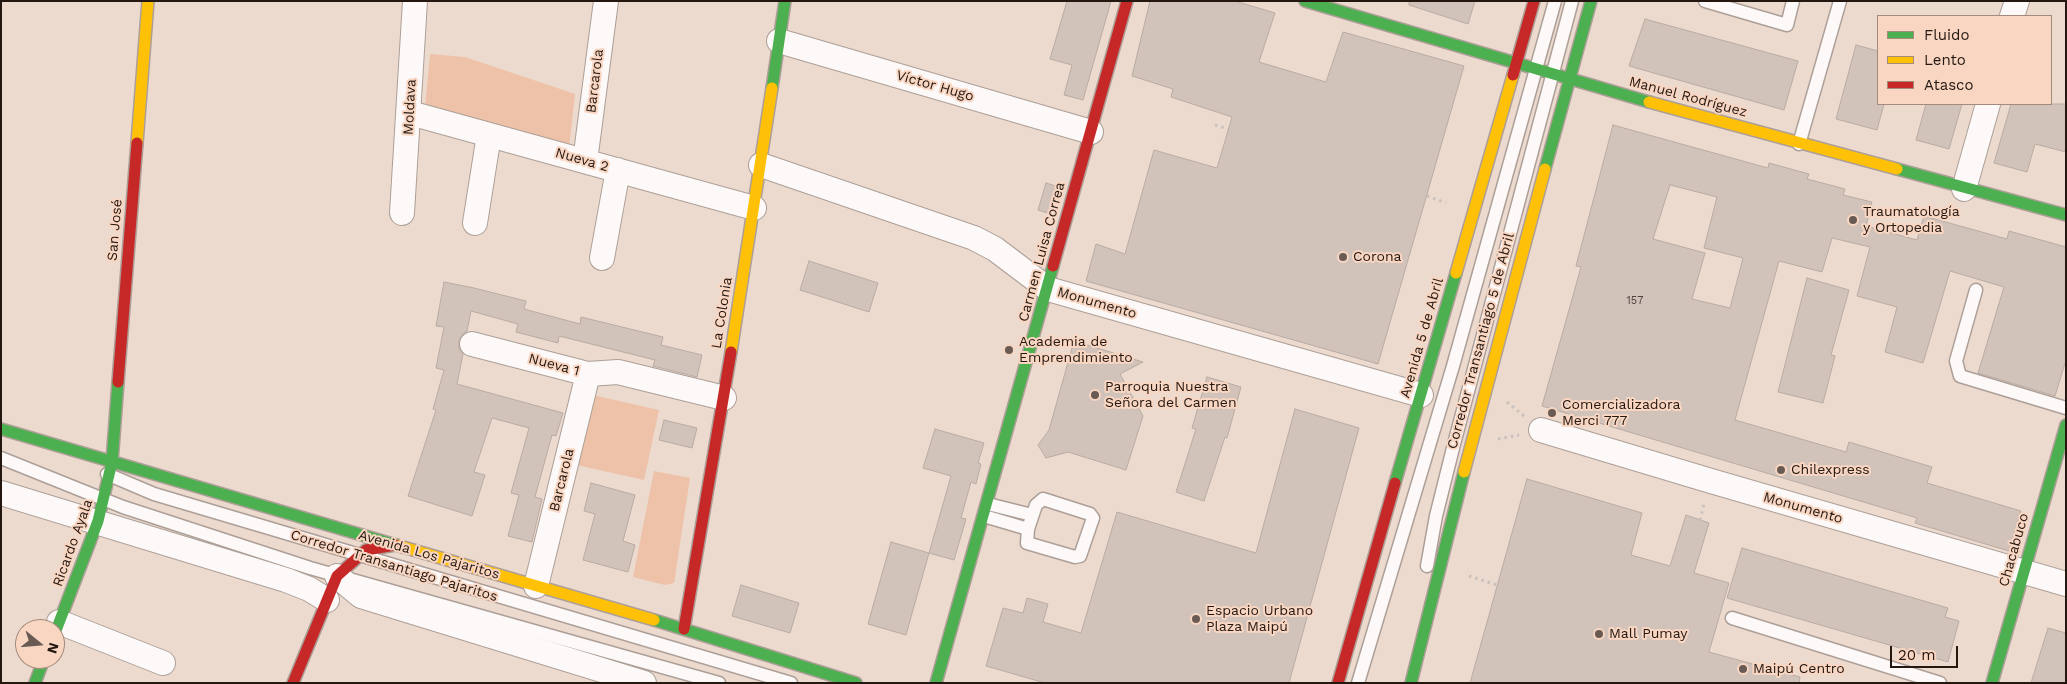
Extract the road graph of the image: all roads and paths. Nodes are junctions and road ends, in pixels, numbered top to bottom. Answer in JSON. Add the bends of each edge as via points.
{"nodes":[{"id":1,"x":148,"y":1,"type":"edge"},
{"id":2,"x":415,"y":1,"type":"edge"},
{"id":3,"x":606,"y":1,"type":"edge"},
{"id":4,"x":785,"y":1,"type":"edge"},
{"id":5,"x":1127,"y":1,"type":"edge"},
{"id":6,"x":1305,"y":1,"type":"edge"},
{"id":7,"x":1534,"y":1,"type":"edge"},
{"id":8,"x":1555,"y":1,"type":"edge"},
{"id":9,"x":1572,"y":1,"type":"edge"},
{"id":10,"x":1592,"y":1,"type":"edge"},
{"id":11,"x":1705,"y":1,"type":"edge"},
{"id":12,"x":1794,"y":1,"type":"edge"},
{"id":13,"x":1840,"y":1,"type":"edge"},
{"id":14,"x":2016,"y":1,"type":"edge"},
{"id":15,"x":2012,"y":15,"type":"edge"},
{"id":16,"x":779,"y":40,"type":"junction"},
{"id":17,"x":1516,"y":64,"type":"junction"},
{"id":18,"x":1536,"y":70,"type":"junction"},
{"id":19,"x":1552,"y":74,"type":"junction"},
{"id":20,"x":1570,"y":80,"type":"junction"},
{"id":21,"x":1988,"y":105,"type":"edge"},
{"id":22,"x":410,"y":113,"type":"junction"},
{"id":23,"x":1215,"y":125,"type":"dead end"},
{"id":24,"x":1228,"y":129,"type":"dead end"},
{"id":25,"x":1091,"y":132,"type":"junction"},
{"id":26,"x":489,"y":134,"type":"junction"},
{"id":27,"x":1799,"y":144,"type":"junction"},
{"id":28,"x":585,"y":161,"type":"junction"},
{"id":29,"x":760,"y":165,"type":"junction"},
{"id":30,"x":618,"y":170,"type":"junction"},
{"id":31,"x":1964,"y":189,"type":"junction"},
{"id":32,"x":1427,"y":196,"type":"dead end"},
{"id":33,"x":1446,"y":203,"type":"dead end"},
{"id":34,"x":754,"y":208,"type":"junction"},
{"id":35,"x":402,"y":213,"type":"dead end"},
{"id":36,"x":2066,"y":215,"type":"edge"},
{"id":37,"x":475,"y":223,"type":"dead end"},
{"id":38,"x":602,"y":258,"type":"dead end"},
{"id":39,"x":1048,"y":289,"type":"junction"},
{"id":40,"x":1976,"y":290,"type":"dead end"},
{"id":41,"x":472,"y":344,"type":"dead end"},
{"id":42,"x":1453,"y":366,"type":"junction"},
{"id":43,"x":588,"y":374,"type":"junction"},
{"id":44,"x":1421,"y":395,"type":"junction"},
{"id":45,"x":724,"y":398,"type":"junction"},
{"id":46,"x":2066,"y":408,"type":"edge"},
{"id":47,"x":2066,"y":425,"type":"edge"},
{"id":48,"x":1,"y":429,"type":"edge"},
{"id":49,"x":1541,"y":430,"type":"dead end"},
{"id":50,"x":1,"y":436,"type":"edge"},
{"id":51,"x":1,"y":458,"type":"edge"},
{"id":52,"x":112,"y":462,"type":"junction"},
{"id":53,"x":109,"y":475,"type":"junction"},
{"id":54,"x":1,"y":493,"type":"edge"},
{"id":55,"x":104,"y":498,"type":"junction"},
{"id":56,"x":986,"y":510,"type":"junction"},
{"id":57,"x":1032,"y":515,"type":"junction"},
{"id":58,"x":98,"y":521,"type":"junction"},
{"id":59,"x":1028,"y":529,"type":"junction"},
{"id":60,"x":395,"y":545,"type":"junction"},
{"id":61,"x":358,"y":556,"type":"junction"},
{"id":62,"x":2024,"y":572,"type":"junction"},
{"id":63,"x":337,"y":576,"type":"junction"},
{"id":64,"x":1469,"y":576,"type":"dead end"},
{"id":65,"x":2066,"y":584,"type":"edge"},
{"id":66,"x":1497,"y":585,"type":"dead end"},
{"id":67,"x":536,"y":586,"type":"junction"},
{"id":68,"x":327,"y":600,"type":"junction"},
{"id":69,"x":1732,"y":618,"type":"dead end"},
{"id":70,"x":60,"y":619,"type":"edge"},
{"id":71,"x":65,"y":630,"type":"edge"},
{"id":72,"x":684,"y":630,"type":"junction"},
{"id":73,"x":163,"y":663,"type":"dead end"},
{"id":74,"x":40,"y":669,"type":"edge"},
{"id":75,"x":35,"y":683,"type":"edge"},
{"id":76,"x":293,"y":683,"type":"edge"},
{"id":77,"x":644,"y":683,"type":"edge"},
{"id":78,"x":719,"y":683,"type":"edge"},
{"id":79,"x":791,"y":683,"type":"edge"},
{"id":80,"x":856,"y":683,"type":"edge"},
{"id":81,"x":936,"y":683,"type":"edge"},
{"id":82,"x":1338,"y":683,"type":"edge"},
{"id":83,"x":1358,"y":683,"type":"edge"},
{"id":84,"x":1401,"y":683,"type":"edge"},
{"id":85,"x":1411,"y":683,"type":"edge"},
{"id":86,"x":1940,"y":683,"type":"edge"},
{"id":87,"x":1992,"y":683,"type":"edge"}],
"edges":[{"from":1,"to":52,"type":"main road","name":"San José"},
{"from":2,"to":22,"type":"street","name":"Moldava"},
{"from":3,"to":28,"type":"street","name":"Barcarola"},
{"from":4,"to":16,"type":"main road","name":"La Colonia"},
{"from":5,"to":25,"type":"main road","name":"Carmen Luisa Correa"},
{"from":6,"to":17,"type":"main road","name":"Manuel Rodríguez"},
{"from":7,"to":17,"type":"main road","name":"Avenida 5 de Abril"},
{"from":8,"to":18,"type":"lane","name":"Corredor Transantiago 5 de Abril"},
{"from":9,"to":19,"type":"lane","name":"Corredor Transantiago 5 de Abril"},
{"from":10,"to":20,"type":"main road"},
{"from":11,"to":12,"type":"lane","via":[[1787,25]]},
{"from":13,"to":27,"type":"lane"},
{"from":14,"to":15,"type":"street"},
{"from":16,"to":25,"type":"street","name":"Víctor Hugo"},
{"from":16,"to":29,"type":"main road","name":"La Colonia"},
{"from":17,"to":18,"type":"main road","name":"Manuel Rodríguez"},
{"from":17,"to":44,"type":"main road","name":"Avenida 5 de Abril"},
{"from":18,"to":19,"type":"main road","name":"Manuel Rodríguez"},
{"from":18,"to":42,"type":"lane","name":"Corredor Transantiago 5 de Abril"},
{"from":19,"to":20,"type":"main road","name":"Manuel Rodríguez"},
{"from":19,"to":84,"type":"lane","name":"Corredor Transantiago 5 de Abril","via":[[1436,516],[1421,603]]},
{"from":20,"to":27,"type":"main road","name":"Manuel Rodríguez"},
{"from":20,"to":85,"type":"main road","via":[[1477,420]]},
{"from":21,"to":31,"type":"street"},
{"from":22,"to":26,"type":"street","name":"Nueva 2"},
{"from":22,"to":35,"type":"street","name":"Moldava"},
{"from":23,"to":24,"type":"path"},
{"from":25,"to":39,"type":"main road","name":"Carmen Luisa Correa"},
{"from":26,"to":28,"type":"street","name":"Nueva 2"},
{"from":26,"to":37,"type":"street"},
{"from":27,"to":31,"type":"main road","name":"Manuel Rodríguez"},
{"from":28,"to":30,"type":"street","name":"Nueva 2"},
{"from":29,"to":34,"type":"main road","name":"La Colonia"},
{"from":29,"to":39,"type":"street","name":"Monumento","via":[[974,238],[995,248]]},
{"from":30,"to":34,"type":"street","name":"Nueva 2"},
{"from":30,"to":38,"type":"street"},
{"from":31,"to":36,"type":"main road","name":"Manuel Rodríguez"},
{"from":32,"to":33,"type":"path"},
{"from":34,"to":45,"type":"main road","name":"La Colonia"},
{"from":39,"to":44,"type":"street","name":"Monumento"},
{"from":39,"to":56,"type":"main road","name":"Carmen Luisa Correa"},
{"from":40,"to":46,"type":"lane","via":[[1956,361],[1960,376]]},
{"from":41,"to":43,"type":"street","name":"Nueva 1"},
{"from":42,"to":44,"type":"lane","name":"Corredor Transantiago 5 de Abril"},
{"from":42,"to":83,"type":"lane","name":"Corredor Transantiago 5 de Abril"},
{"from":43,"to":45,"type":"street","name":"Nueva 1","via":[[618,372]]},
{"from":43,"to":67,"type":"street","name":"Barcarola"},
{"from":44,"to":82,"type":"main road","name":"Avenida 5 de Abril"},
{"from":45,"to":72,"type":"main road","name":"La Colonia"},
{"from":47,"to":62,"type":"main road","name":"Chacabuco"},
{"from":48,"to":52,"type":"main road","name":"Avenida Los Pajaritos"},
{"from":49,"to":62,"type":"street","name":"Monumento"},
{"from":50,"to":53,"type":"lane","name":"Corredor Transantiago Pajaritos","via":[[64,456]]},
{"from":51,"to":55,"type":"lane","name":"Corredor Transantiago Pajaritos"},
{"from":52,"to":53,"type":"main road","name":"Ricardo Ayala"},
{"from":52,"to":60,"type":"main road","name":"Avenida Los Pajaritos"},
{"from":53,"to":55,"type":"main road","name":"Ricardo Ayala"},
{"from":53,"to":61,"type":"lane","name":"Corredor Transantiago Pajaritos","via":[[154,494]]},
{"from":54,"to":58,"type":"street"},
{"from":55,"to":58,"type":"main road","name":"Ricardo Ayala"},
{"from":55,"to":63,"type":"lane","name":"Corredor Transantiago Pajaritos","via":[[163,521]]},
{"from":56,"to":57,"type":"lane"},
{"from":56,"to":59,"type":"lane"},
{"from":56,"to":81,"type":"main road","name":"Carmen Luisa Correa"},
{"from":57,"to":59,"type":"lane"},
{"from":57,"to":59,"type":"lane","via":[[1042,499],[1090,514],[1093,518],[1080,556],[1075,557],[1026,543]]},
{"from":58,"to":68,"type":"street","via":[[286,580]]},
{"from":58,"to":70,"type":"main road","name":"Ricardo Ayala"},
{"from":60,"to":61,"type":"main road","via":[[372,549]]},
{"from":60,"to":67,"type":"main road","name":"Avenida Los Pajaritos"},
{"from":61,"to":63,"type":"main road"},
{"from":61,"to":79,"type":"lane","name":"Corredor Transantiago Pajaritos"},
{"from":62,"to":65,"type":"street","name":"Monumento"},
{"from":62,"to":87,"type":"main road","name":"Chacabuco"},
{"from":63,"to":68,"type":"main road"},
{"from":63,"to":77,"type":"street","via":[[361,596]]},
{"from":63,"to":78,"type":"lane","name":"Corredor Transantiago Pajaritos"},
{"from":64,"to":66,"type":"path"},
{"from":67,"to":72,"type":"main road","name":"Avenida Los Pajaritos"},
{"from":68,"to":76,"type":"main road"},
{"from":69,"to":86,"type":"lane"},
{"from":71,"to":73,"type":"street"},
{"from":72,"to":80,"type":"main road","name":"Avenida Los Pajaritos"},
{"from":74,"to":75,"type":"main road"}]}
